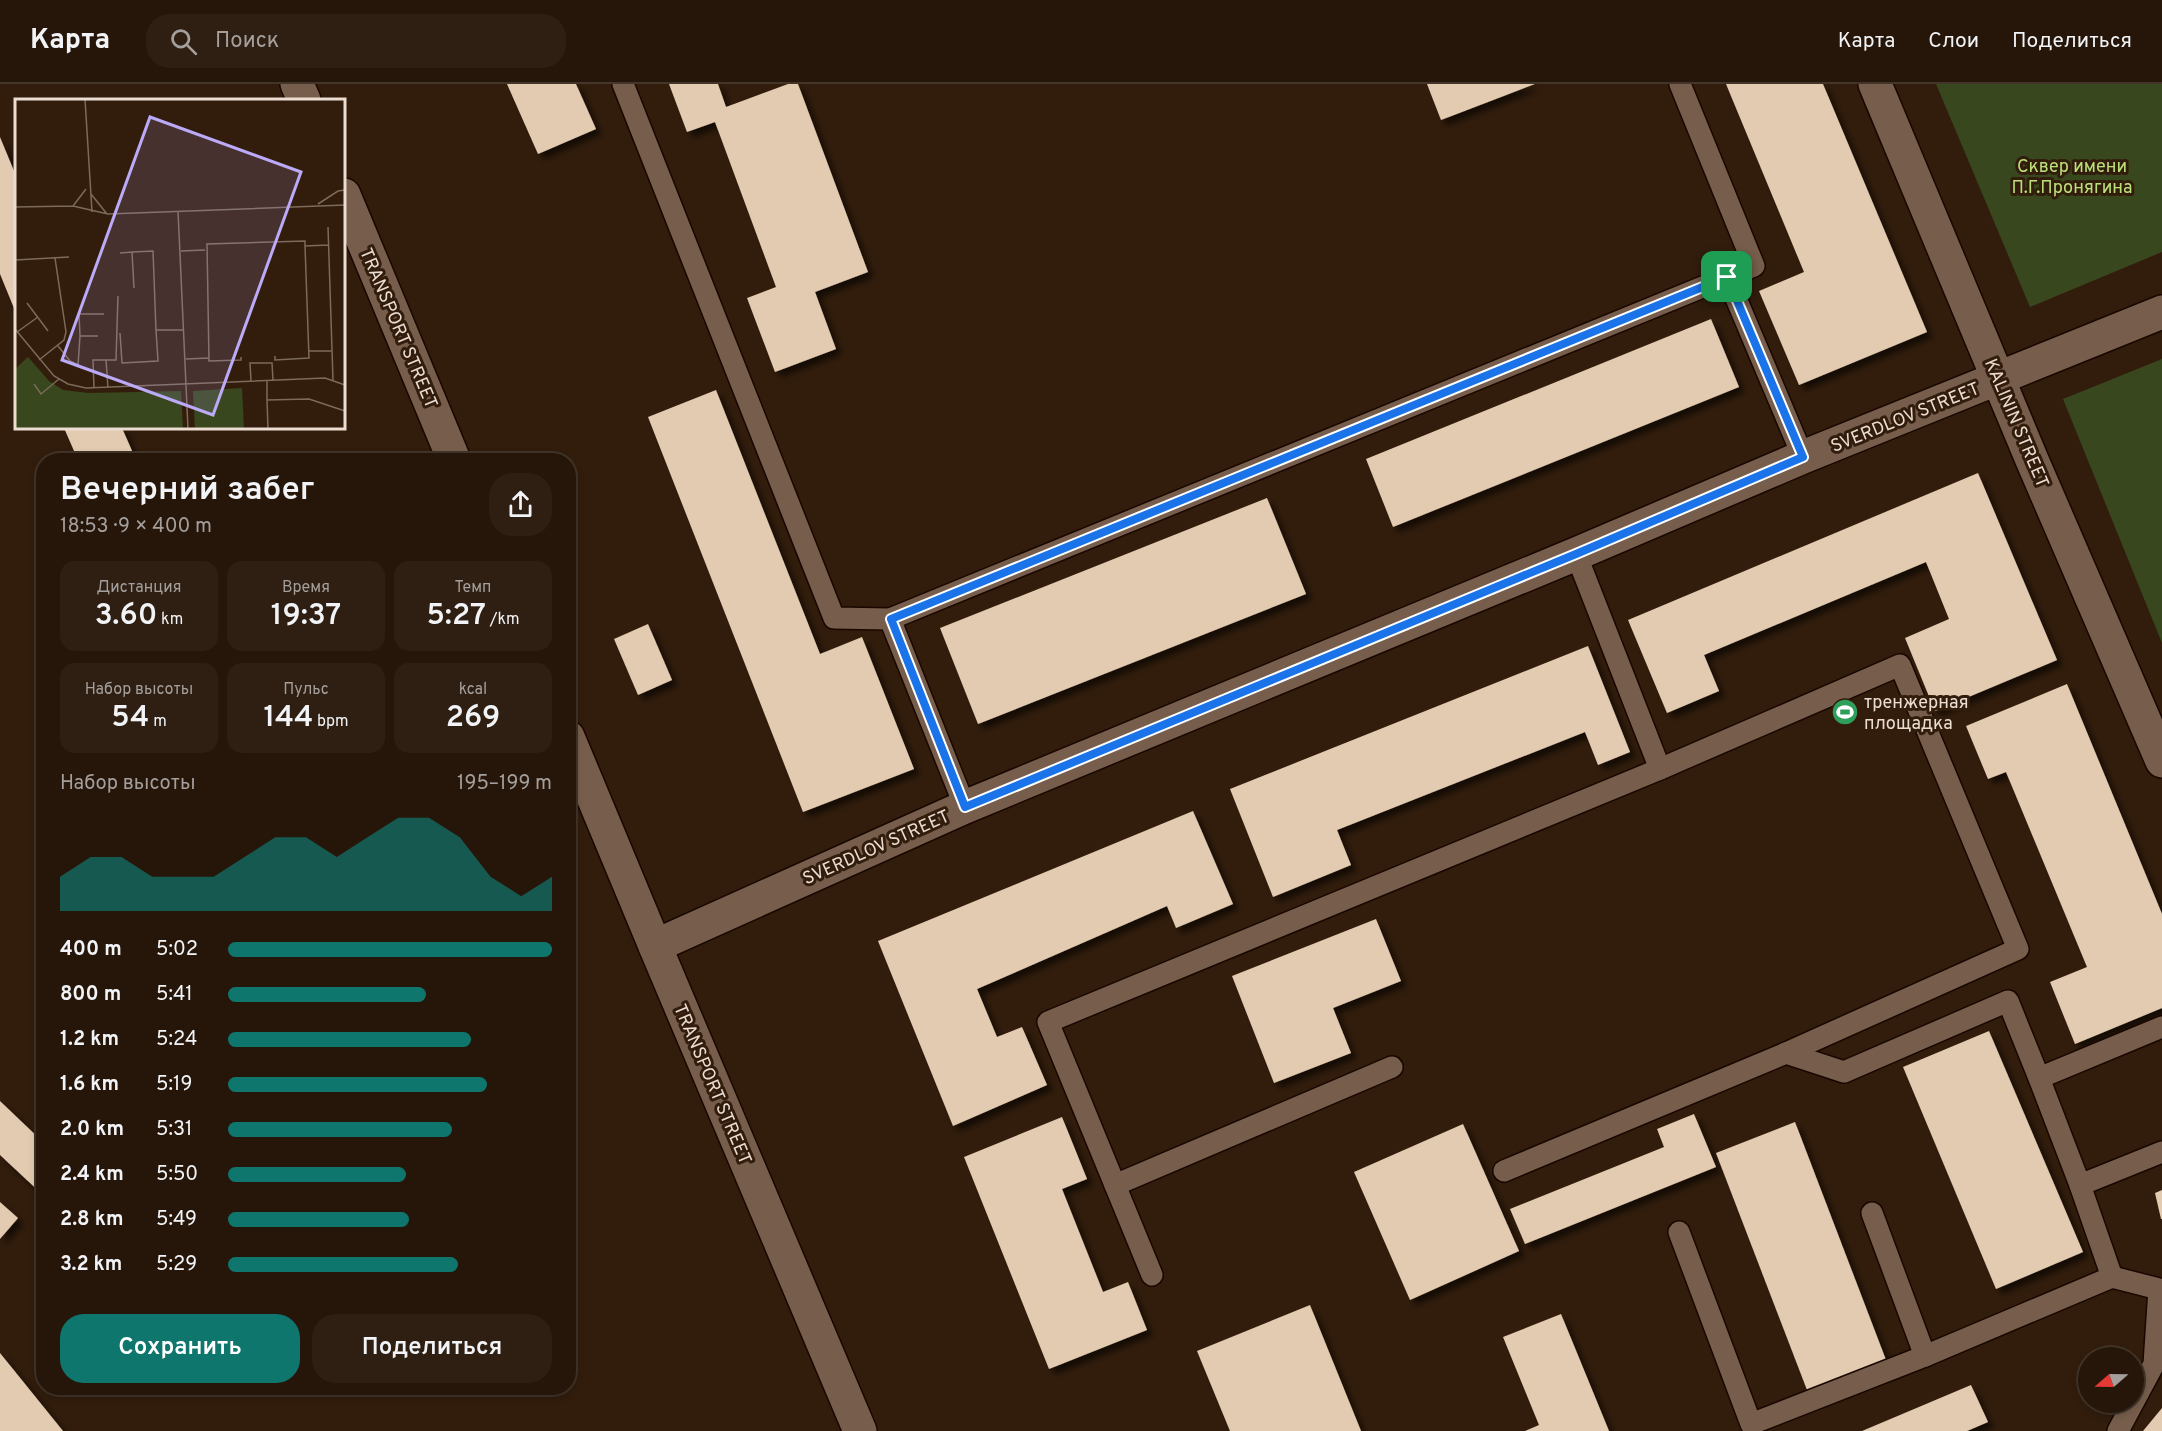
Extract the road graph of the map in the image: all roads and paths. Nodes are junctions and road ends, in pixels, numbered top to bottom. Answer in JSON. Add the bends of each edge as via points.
{"nodes":[{"id":1,"x":297,"y":84,"type":"edge"},
{"id":2,"x":622,"y":84,"type":"edge"},
{"id":3,"x":1680,"y":84,"type":"edge"},
{"id":4,"x":1875,"y":84,"type":"edge"},
{"id":5,"x":304,"y":99,"type":"edge"},
{"id":6,"x":345,"y":197,"type":"edge"},
{"id":7,"x":1727,"y":277,"type":"junction"},
{"id":8,"x":2162,"y":312,"type":"edge"},
{"id":9,"x":1998,"y":380,"type":"junction"},
{"id":10,"x":451,"y":453,"type":"edge"},
{"id":11,"x":1803,"y":457,"type":"junction"},
{"id":12,"x":1576,"y":554,"type":"junction"},
{"id":13,"x":891,"y":619,"type":"junction"},
{"id":14,"x":576,"y":755,"type":"edge"},
{"id":15,"x":2162,"y":761,"type":"edge"},
{"id":16,"x":1660,"y":769,"type":"junction"},
{"id":17,"x":965,"y":807,"type":"junction"},
{"id":18,"x":655,"y":946,"type":"junction"},
{"id":19,"x":2162,"y":1027,"type":"edge"},
{"id":20,"x":1785,"y":1053,"type":"junction"},
{"id":21,"x":1392,"y":1067,"type":"dead end"},
{"id":22,"x":2039,"y":1078,"type":"junction"},
{"id":23,"x":2162,"y":1152,"type":"edge"},
{"id":24,"x":1504,"y":1171,"type":"dead end"},
{"id":25,"x":1115,"y":1185,"type":"junction"},
{"id":26,"x":2080,"y":1185,"type":"junction"},
{"id":27,"x":1872,"y":1213,"type":"dead end"},
{"id":28,"x":1679,"y":1232,"type":"dead end"},
{"id":29,"x":1152,"y":1275,"type":"dead end"},
{"id":30,"x":2112,"y":1276,"type":"junction"},
{"id":31,"x":1926,"y":1356,"type":"junction"},
{"id":32,"x":860,"y":1431,"type":"edge"},
{"id":33,"x":2118,"y":1431,"type":"edge"}],
"edges":[{"from":1,"to":5,"type":"street"},
{"from":2,"to":13,"type":"lane","via":[[834,618]]},
{"from":3,"to":7,"type":"lane","via":[[1754,267]]},
{"from":4,"to":9,"type":"street","name":"KALININ STREET"},
{"from":6,"to":10,"type":"street","name":"TRANSPORT STREET"},
{"from":7,"to":11,"type":"lane"},
{"from":7,"to":13,"type":"lane"},
{"from":8,"to":9,"type":"street","name":"SVERDLOV STREET"},
{"from":9,"to":11,"type":"street","name":"SVERDLOV STREET"},
{"from":9,"to":15,"type":"street","name":"KALININ STREET"},
{"from":11,"to":12,"type":"street","name":"SVERDLOV STREET"},
{"from":12,"to":16,"type":"lane"},
{"from":12,"to":17,"type":"street","name":"SVERDLOV STREET"},
{"from":13,"to":17,"type":"lane"},
{"from":14,"to":18,"type":"street","name":"TRANSPORT STREET"},
{"from":16,"to":20,"type":"lane","via":[[1900,665],[2018,949]]},
{"from":16,"to":25,"type":"lane","via":[[1047,1022]]},
{"from":17,"to":18,"type":"street","name":"SVERDLOV STREET"},
{"from":18,"to":32,"type":"street","name":"TRANSPORT STREET"},
{"from":19,"to":22,"type":"lane"},
{"from":20,"to":22,"type":"lane","via":[[1844,1072],[2008,1001]]},
{"from":20,"to":24,"type":"lane"},
{"from":21,"to":25,"type":"lane"},
{"from":22,"to":26,"type":"lane"},
{"from":23,"to":26,"type":"lane"},
{"from":25,"to":29,"type":"lane"},
{"from":26,"to":30,"type":"lane"},
{"from":27,"to":31,"type":"lane"},
{"from":28,"to":31,"type":"lane","via":[[1751,1424]]},
{"from":30,"to":31,"type":"lane"},
{"from":30,"to":33,"type":"lane","via":[[2159,1288],[2154,1364]]}]}
